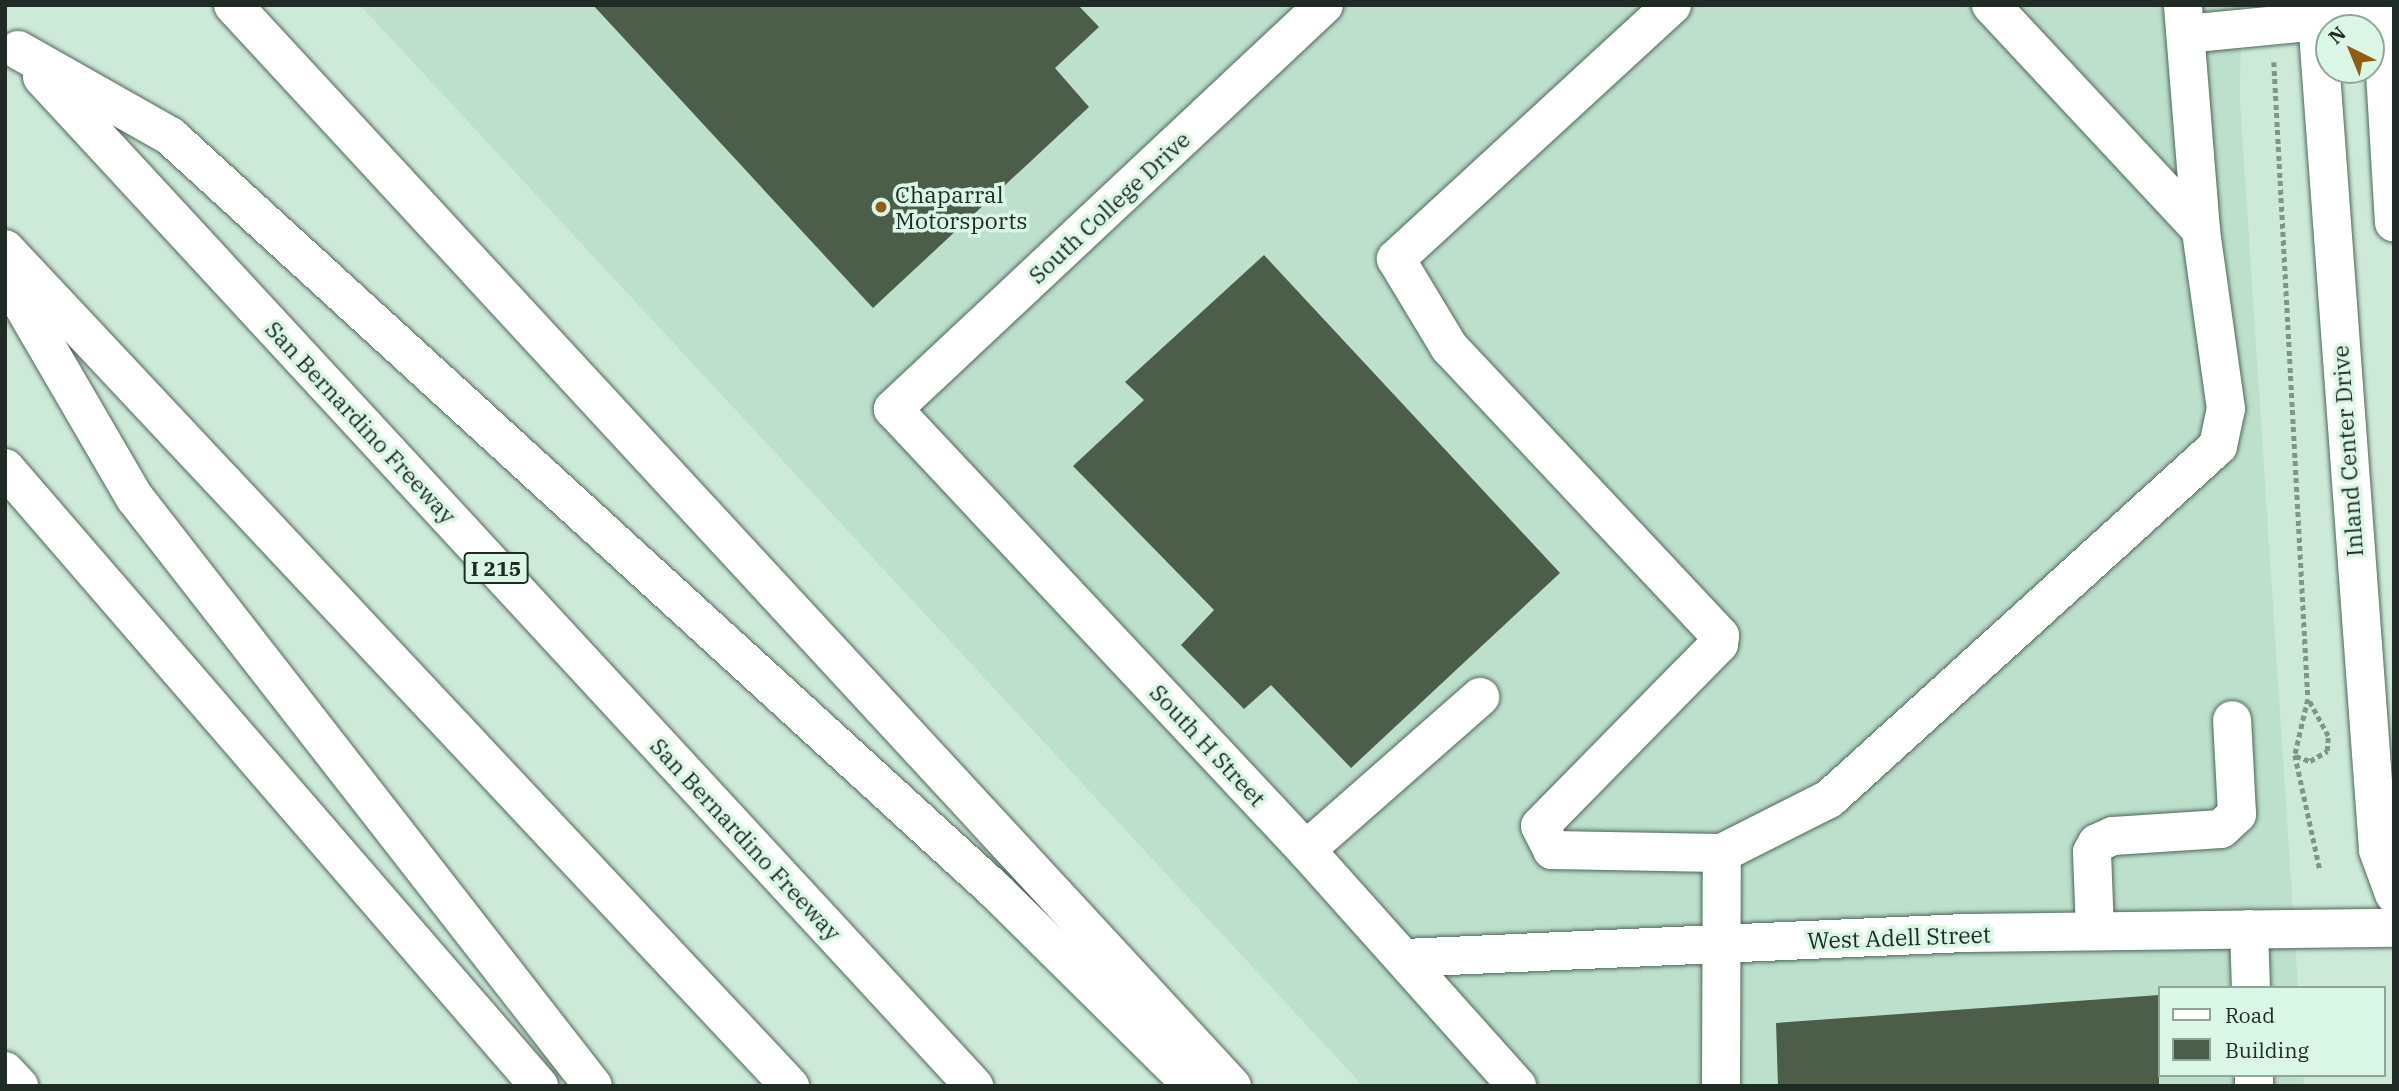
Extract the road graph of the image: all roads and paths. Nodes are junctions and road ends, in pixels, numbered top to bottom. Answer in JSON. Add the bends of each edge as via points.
{"nodes":[{"id":1,"x":233,"y":5,"type":"edge"},
{"id":2,"x":1324,"y":5,"type":"edge"},
{"id":3,"x":1672,"y":5,"type":"edge"},
{"id":4,"x":1991,"y":5,"type":"edge"},
{"id":5,"x":2381,"y":10,"type":"edge"},
{"id":6,"x":2317,"y":13,"type":"edge"},
{"id":7,"x":2185,"y":20,"type":"edge"},
{"id":8,"x":2272,"y":27,"type":"junction"},
{"id":9,"x":11,"y":43,"type":"edge"},
{"id":10,"x":2394,"y":223,"type":"edge"},
{"id":11,"x":2201,"y":230,"type":"junction"},
{"id":12,"x":5,"y":249,"type":"edge"},
{"id":13,"x":5,"y":275,"type":"edge"},
{"id":14,"x":893,"y":409,"type":"joint"},
{"id":15,"x":5,"y":468,"type":"edge"},
{"id":16,"x":1480,"y":697,"type":"dead end"},
{"id":17,"x":2308,"y":699,"type":"junction"},
{"id":18,"x":2232,"y":720,"type":"dead end"},
{"id":19,"x":2295,"y":755,"type":"junction"},
{"id":20,"x":1306,"y":850,"type":"junction"},
{"id":21,"x":1722,"y":853,"type":"junction"},
{"id":22,"x":2320,"y":870,"type":"dead end"},
{"id":23,"x":2394,"y":894,"type":"edge"},
{"id":24,"x":2394,"y":928,"type":"edge"},
{"id":25,"x":2249,"y":929,"type":"junction"},
{"id":26,"x":2095,"y":931,"type":"junction"},
{"id":27,"x":1724,"y":944,"type":"junction"},
{"id":28,"x":1404,"y":957,"type":"junction"},
{"id":29,"x":2251,"y":986,"type":"edge"},
{"id":30,"x":5,"y":1071,"type":"edge"},
{"id":31,"x":19,"y":1086,"type":"edge"},
{"id":32,"x":539,"y":1086,"type":"edge"},
{"id":33,"x":593,"y":1086,"type":"edge"},
{"id":34,"x":790,"y":1086,"type":"edge"},
{"id":35,"x":974,"y":1086,"type":"edge"},
{"id":36,"x":1193,"y":1086,"type":"edge"},
{"id":37,"x":1232,"y":1086,"type":"edge"},
{"id":38,"x":1517,"y":1086,"type":"edge"},
{"id":39,"x":1721,"y":1086,"type":"edge"}],
"edges":[{"from":1,"to":37,"type":"main road"},
{"from":2,"to":14,"type":"main road","name":"South College Drive"},
{"from":3,"to":21,"type":"main road","via":[[1396,259],[1449,346],[1720,636],[1719,644],[1540,826],[1552,850]]},
{"from":4,"to":11,"type":"main road"},
{"from":5,"to":6,"type":"main road"},
{"from":5,"to":10,"type":"main road"},
{"from":6,"to":8,"type":"main road"},
{"from":6,"to":23,"type":"main road","name":"Inland Center Drive","via":[[2378,850]]},
{"from":7,"to":8,"type":"main road"},
{"from":7,"to":11,"type":"main road"},
{"from":8,"to":17,"type":"path"},
{"from":9,"to":35,"type":"main road","name":"San Bernardino Freeway","number":"I 215"},
{"from":9,"to":36,"type":"main road","via":[[170,136],[996,891]]},
{"from":11,"to":21,"type":"main road","via":[[2226,409],[2218,446],[1829,799]]},
{"from":12,"to":34,"type":"main road"},
{"from":13,"to":33,"type":"main road","via":[[135,498]]},
{"from":14,"to":20,"type":"main road","name":"South H Street"},
{"from":15,"to":32,"type":"main road"},
{"from":16,"to":20,"type":"main road"},
{"from":17,"to":19,"type":"path"},
{"from":17,"to":19,"type":"path","via":[[2328,736],[2327,751],[2310,761]]},
{"from":18,"to":26,"type":"main road","via":[[2237,814],[2221,829],[2113,836],[2097,843]]},
{"from":19,"to":22,"type":"path"},
{"from":20,"to":28,"type":"main road","name":"South H Street"},
{"from":21,"to":27,"type":"main road"},
{"from":24,"to":25,"type":"main road","name":"West Adell Street"},
{"from":25,"to":26,"type":"main road","name":"West Adell Street"},
{"from":25,"to":29,"type":"main road"},
{"from":26,"to":27,"type":"main road","name":"West Adell Street"},
{"from":27,"to":28,"type":"main road","name":"West Adell Street"},
{"from":27,"to":39,"type":"main road"},
{"from":28,"to":38,"type":"main road","name":"South H Street"},
{"from":30,"to":31,"type":"main road"}]}
